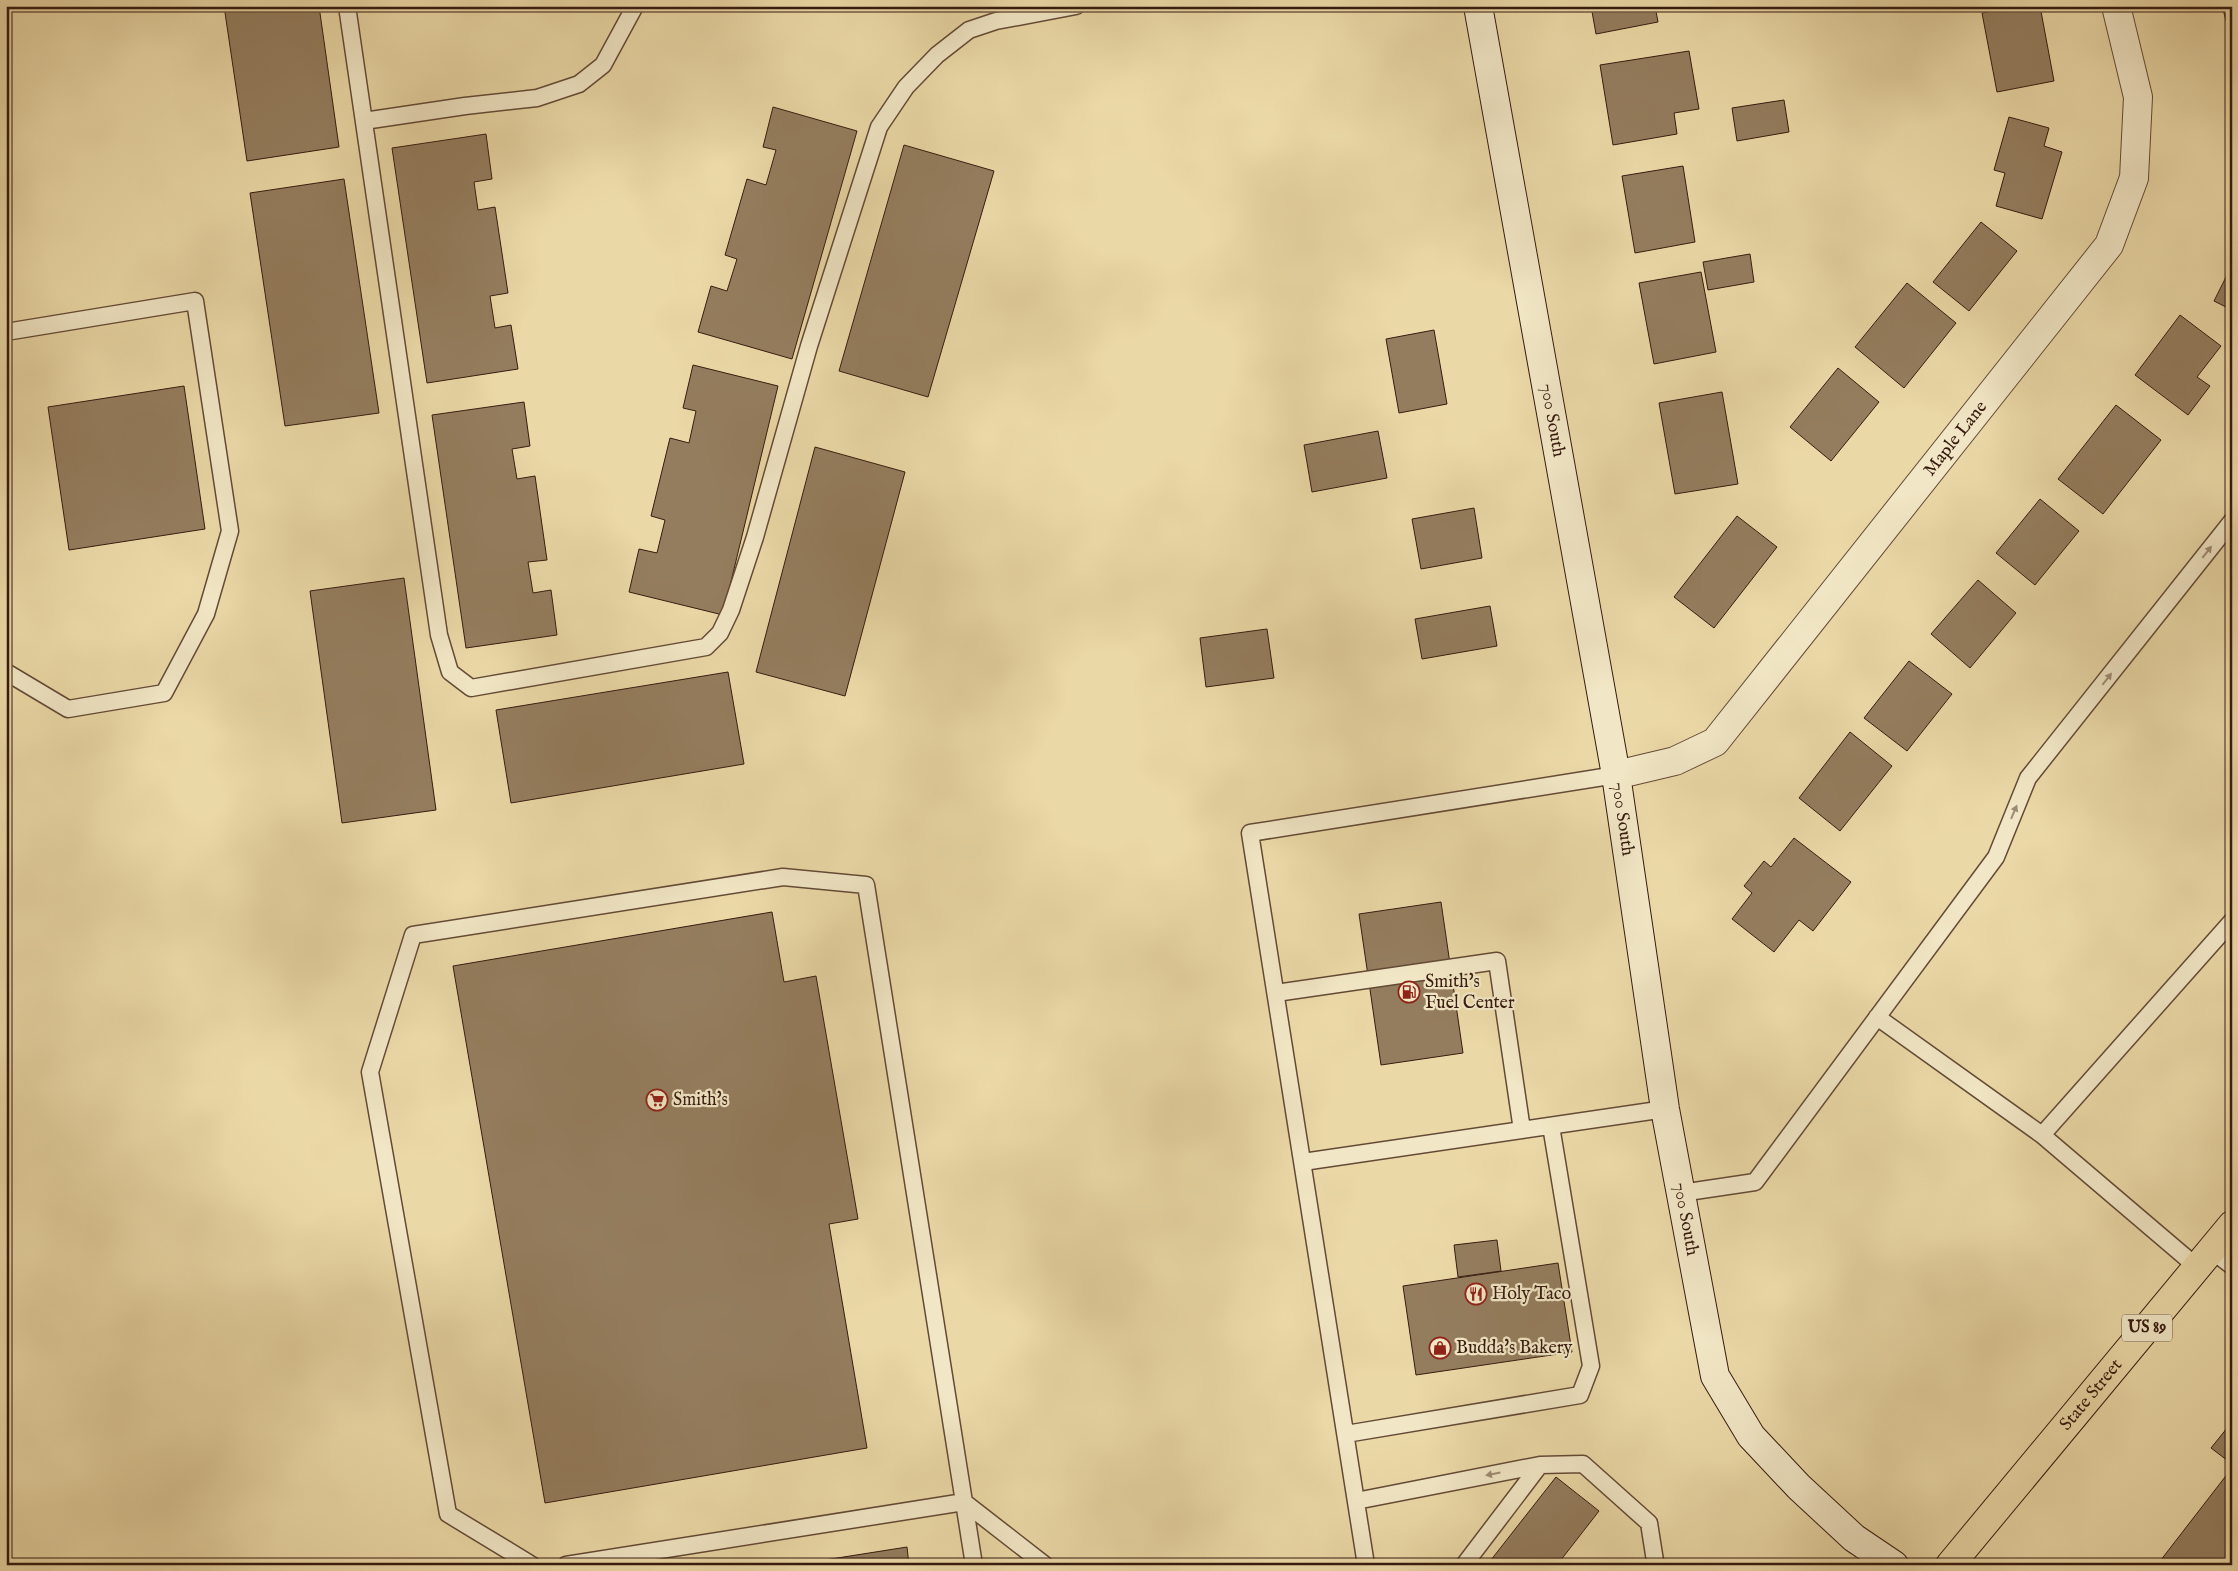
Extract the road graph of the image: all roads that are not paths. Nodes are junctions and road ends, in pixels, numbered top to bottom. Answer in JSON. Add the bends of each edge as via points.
{"nodes":[{"id":1,"x":348,"y":6,"type":"edge"},
{"id":2,"x":635,"y":6,"type":"edge"},
{"id":3,"x":1076,"y":6,"type":"edge"},
{"id":4,"x":1478,"y":6,"type":"edge"},
{"id":5,"x":2116,"y":6,"type":"edge"},
{"id":6,"x":364,"y":121,"type":"junction"},
{"id":7,"x":6,"y":332,"type":"edge"},
{"id":8,"x":2232,"y":521,"type":"edge"},
{"id":9,"x":6,"y":672,"type":"edge"},
{"id":10,"x":1616,"y":775,"type":"junction"},
{"id":11,"x":2232,"y":921,"type":"edge"},
{"id":12,"x":1276,"y":993,"type":"junction"},
{"id":13,"x":1878,"y":1017,"type":"junction"},
{"id":14,"x":1665,"y":1109,"type":"junction"},
{"id":15,"x":1551,"y":1126,"type":"junction"},
{"id":16,"x":1522,"y":1130,"type":"junction"},
{"id":17,"x":2042,"y":1135,"type":"junction"},
{"id":18,"x":1302,"y":1162,"type":"junction"},
{"id":19,"x":1681,"y":1193,"type":"junction"},
{"id":20,"x":2232,"y":1226,"type":"edge"},
{"id":21,"x":2213,"y":1261,"type":"edge"},
{"id":22,"x":1346,"y":1434,"type":"junction"},
{"id":23,"x":1540,"y":1465,"type":"junction"},
{"id":24,"x":1356,"y":1501,"type":"junction"},
{"id":25,"x":964,"y":1502,"type":"junction"},
{"id":26,"x":532,"y":1565,"type":"edge"},
{"id":27,"x":566,"y":1565,"type":"edge"},
{"id":28,"x":974,"y":1565,"type":"edge"},
{"id":29,"x":1045,"y":1565,"type":"edge"},
{"id":30,"x":1366,"y":1565,"type":"edge"},
{"id":31,"x":1464,"y":1565,"type":"edge"},
{"id":32,"x":1652,"y":1565,"type":"edge"},
{"id":33,"x":1894,"y":1565,"type":"edge"},
{"id":34,"x":1950,"y":1565,"type":"edge"}],
"edges":[{"from":1,"to":6,"type":"lane"},
{"from":2,"to":6,"type":"lane","via":[[603,65],[579,84],[537,98]]},
{"from":3,"to":6,"type":"lane","via":[[996,21],[970,30],[906,86],[879,127],[809,346],[755,537],[720,633],[706,647],[471,688],[450,672],[439,635]]},
{"from":4,"to":10,"type":"street","name":"700 South"},
{"from":5,"to":10,"type":"street","name":"Maple Lane","via":[[2138,97],[2134,178],[2109,244],[1715,742],[1675,761]]},
{"from":7,"to":9,"type":"lane","via":[[195,301],[230,531],[206,614],[164,693],[68,709]]},
{"from":13,"to":8,"type":"lane","one_way":true,"via":[[1996,857],[2028,778]]},
{"from":10,"to":12,"type":"lane","via":[[1250,833]]},
{"from":10,"to":14,"type":"street","name":"700 South"},
{"from":11,"to":17,"type":"lane"},
{"from":12,"to":16,"type":"lane","via":[[1497,961]]},
{"from":12,"to":18,"type":"lane"},
{"from":13,"to":17,"type":"lane"},
{"from":13,"to":19,"type":"lane","via":[[1755,1182]]},
{"from":14,"to":15,"type":"lane"},
{"from":14,"to":19,"type":"street","name":"700 South"},
{"from":15,"to":16,"type":"lane"},
{"from":15,"to":22,"type":"lane","via":[[1591,1366],[1580,1395]]},
{"from":16,"to":18,"type":"lane"},
{"from":17,"to":21,"type":"lane"},
{"from":18,"to":22,"type":"lane"},
{"from":19,"to":33,"type":"street","name":"700 South","via":[[1715,1376],[1751,1436],[1854,1538]]},
{"from":20,"to":21,"type":"main road","name":"State Street","number":"US 89"},
{"from":21,"to":34,"type":"main road","name":"State Street","number":"US 89"},
{"from":22,"to":24,"type":"lane"},
{"from":23,"to":24,"type":"lane","one_way":true},
{"from":23,"to":31,"type":"lane"},
{"from":23,"to":32,"type":"lane","via":[[1583,1464],[1649,1523],[1655,1561]]},
{"from":24,"to":30,"type":"lane"},
{"from":25,"to":26,"type":"lane","via":[[866,885],[783,877],[413,935],[370,1072],[448,1514]]},
{"from":25,"to":27,"type":"lane"},
{"from":25,"to":28,"type":"lane"},
{"from":25,"to":29,"type":"lane"}]}
